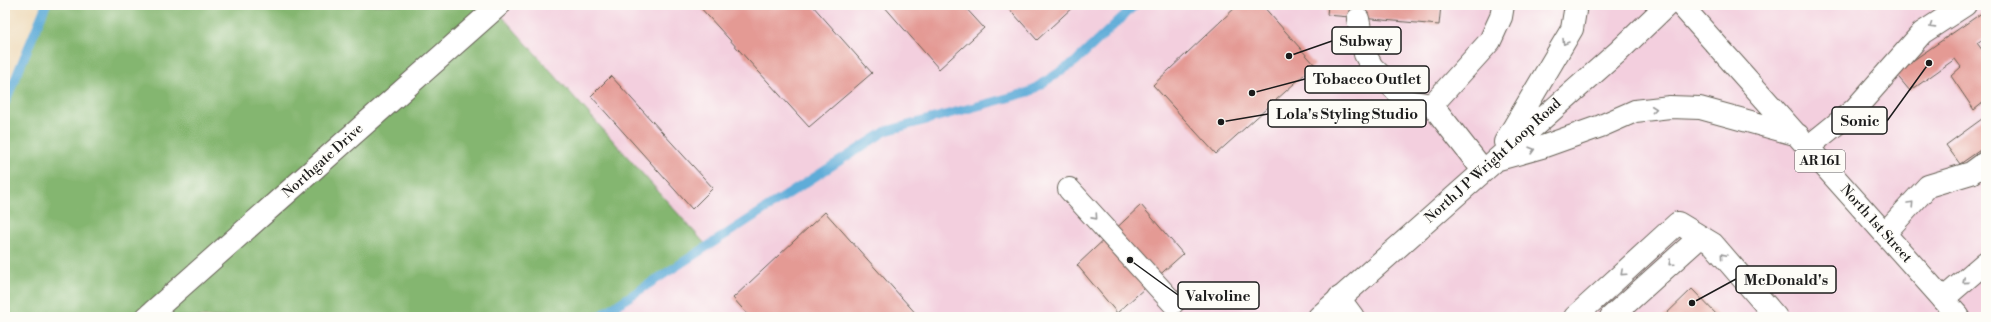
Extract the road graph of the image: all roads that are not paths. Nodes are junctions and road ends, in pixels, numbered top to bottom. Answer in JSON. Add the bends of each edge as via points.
{"nodes":[{"id":1,"x":499,"y":5,"type":"edge"},
{"id":2,"x":1503,"y":5,"type":"edge"},
{"id":3,"x":1576,"y":5,"type":"edge"},
{"id":4,"x":1667,"y":5,"type":"edge"},
{"id":5,"x":1681,"y":5,"type":"edge"},
{"id":6,"x":1965,"y":5,"type":"edge"},
{"id":7,"x":1358,"y":19,"type":"dead end"},
{"id":8,"x":1432,"y":105,"type":"junction"},
{"id":9,"x":1803,"y":141,"type":"junction"},
{"id":10,"x":1986,"y":162,"type":"edge"},
{"id":11,"x":1488,"y":166,"type":"junction"},
{"id":12,"x":1068,"y":188,"type":"dead end"},
{"id":13,"x":1885,"y":233,"type":"junction"},
{"id":14,"x":1700,"y":237,"type":"junction"},
{"id":15,"x":1986,"y":262,"type":"edge"},
{"id":16,"x":1339,"y":298,"type":"junction"},
{"id":17,"x":1943,"y":299,"type":"junction"},
{"id":18,"x":1173,"y":303,"type":"dead end"},
{"id":19,"x":147,"y":317,"type":"edge"},
{"id":20,"x":1319,"y":317,"type":"edge"},
{"id":21,"x":1353,"y":317,"type":"edge"},
{"id":22,"x":1575,"y":317,"type":"edge"},
{"id":23,"x":1610,"y":317,"type":"edge"},
{"id":24,"x":1776,"y":317,"type":"edge"},
{"id":25,"x":1959,"y":317,"type":"edge"}],
"edges":[{"from":1,"to":19,"type":"main road","name":"Northgate Drive"},
{"from":2,"to":8,"type":"main road","via":[[1501,17],[1490,41]]},
{"from":3,"to":11,"type":"main road","one_way":true,"via":[[1572,29]]},
{"from":4,"to":11,"type":"main road","name":"North J P Wright Loop Road","via":[[1619,51]]},
{"from":5,"to":9,"type":"main road","name":"North 1st Street","number":"AR 161"},
{"from":6,"to":9,"type":"main road","one_way":true,"via":[[1922,33],[1855,109]]},
{"from":7,"to":8,"type":"main road","via":[[1365,54],[1372,67],[1407,101]]},
{"from":8,"to":11,"type":"main road"},
{"from":11,"to":9,"type":"main road","one_way":true,"via":[[1601,126],[1635,111],[1670,107],[1700,108]]},
{"from":9,"to":13,"type":"main road","name":"North 1st Street","number":"AR 161"},
{"from":13,"to":10,"type":"main road","one_way":true,"via":[[1928,186],[1971,173]]},
{"from":11,"to":16,"type":"main road","name":"North J P Wright Loop Road"},
{"from":12,"to":18,"type":"main road","one_way":true},
{"from":13,"to":17,"type":"main road","name":"North 1st Street","number":"AR 161"},
{"from":14,"to":22,"type":"main road","one_way":true,"via":[[1678,223]]},
{"from":14,"to":23,"type":"main road","one_way":true},
{"from":24,"to":14,"type":"main road","one_way":true,"via":[[1713,244]]},
{"from":15,"to":17,"type":"main road","one_way":true},
{"from":16,"to":20,"type":"main road","name":"North J P Wright Loop Road"},
{"from":16,"to":21,"type":"main road"},
{"from":17,"to":25,"type":"main road","name":"North 1st Street","number":"AR 161"}]}
